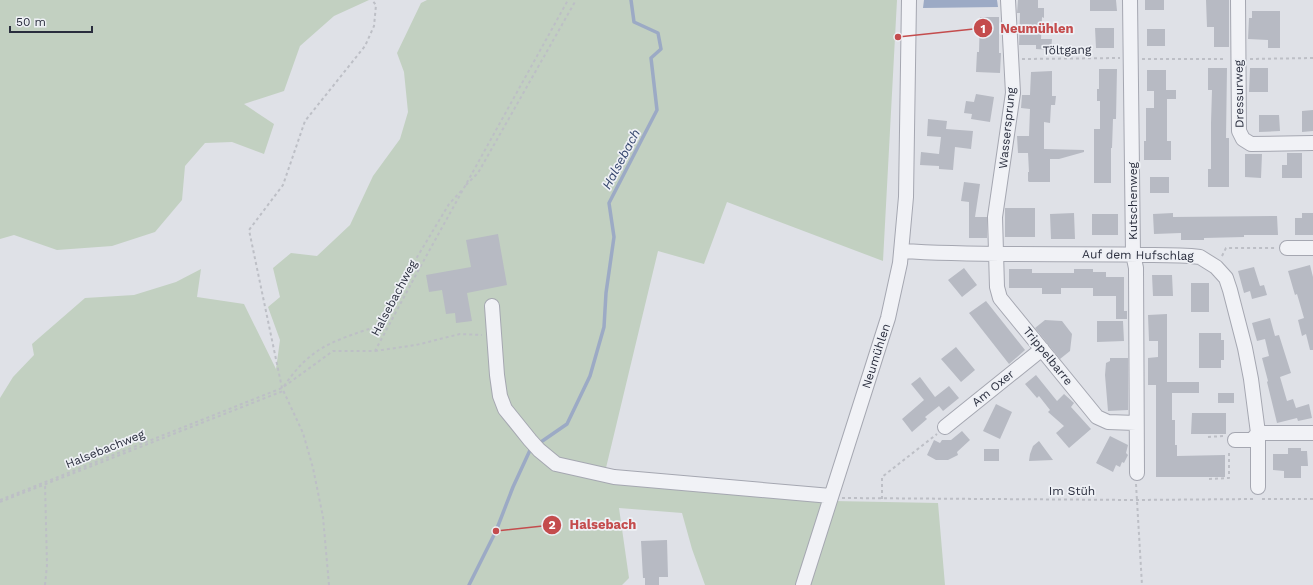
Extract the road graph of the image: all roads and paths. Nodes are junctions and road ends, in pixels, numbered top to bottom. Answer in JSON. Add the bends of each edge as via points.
{"nodes":[{"id":1,"x":372,"y":0,"type":"edge"},
{"id":2,"x":568,"y":0,"type":"edge"},
{"id":3,"x":576,"y":0,"type":"edge"},
{"id":4,"x":909,"y":0,"type":"edge"},
{"id":5,"x":1008,"y":0,"type":"edge"},
{"id":6,"x":1130,"y":0,"type":"edge"},
{"id":7,"x":1238,"y":0,"type":"edge"},
{"id":8,"x":1123,"y":58,"type":"dead end"},
{"id":9,"x":1011,"y":59,"type":"junction"},
{"id":10,"x":1313,"y":143,"type":"edge"},
{"id":11,"x":464,"y":188,"type":"junction"},
{"id":12,"x":1287,"y":248,"type":"joint"},
{"id":13,"x":1313,"y":248,"type":"edge"},
{"id":14,"x":902,"y":251,"type":"junction"},
{"id":15,"x":1133,"y":254,"type":"junction"},
{"id":16,"x":996,"y":255,"type":"junction"},
{"id":17,"x":1216,"y":267,"type":"junction"},
{"id":18,"x":492,"y":306,"type":"dead end"},
{"id":19,"x":494,"y":338,"type":"junction"},
{"id":20,"x":1042,"y":349,"type":"junction"},
{"id":21,"x":375,"y":352,"type":"junction"},
{"id":22,"x":283,"y":389,"type":"junction"},
{"id":23,"x":1136,"y":423,"type":"junction"},
{"id":24,"x":945,"y":427,"type":"joint"},
{"id":25,"x":1258,"y":433,"type":"junction"},
{"id":26,"x":1313,"y":433,"type":"edge"},
{"id":27,"x":1232,"y":444,"type":"joint"},
{"id":28,"x":1137,"y":473,"type":"dead end"},
{"id":29,"x":1209,"y":479,"type":"dead end"},
{"id":30,"x":45,"y":484,"type":"junction"},
{"id":31,"x":1258,"y":487,"type":"dead end"},
{"id":32,"x":831,"y":496,"type":"junction"},
{"id":33,"x":882,"y":499,"type":"junction"},
{"id":34,"x":1313,"y":499,"type":"edge"},
{"id":35,"x":1136,"y":500,"type":"junction"},
{"id":36,"x":0,"y":501,"type":"edge"},
{"id":37,"x":45,"y":585,"type":"edge"},
{"id":38,"x":328,"y":585,"type":"edge"},
{"id":39,"x":803,"y":585,"type":"edge"},
{"id":40,"x":1142,"y":585,"type":"edge"}],
"edges":[{"from":1,"to":22,"type":"path","via":[[376,5],[374,26],[365,46],[305,121],[283,185],[249,230]]},
{"from":2,"to":11,"type":"path","name":"Halsebachweg"},
{"from":3,"to":11,"type":"path","via":[[478,173]]},
{"from":4,"to":14,"type":"street","name":"Neumühlen","via":[[906,197]]},
{"from":5,"to":9,"type":"street","name":"Wassersprung"},
{"from":6,"to":15,"type":"street","name":"Kutschenweg"},
{"from":7,"to":10,"type":"street","name":"Dressurweg","via":[[1238,131],[1243,139],[1251,144]]},
{"from":8,"to":9,"type":"path","name":"Töltgang"},
{"from":9,"to":16,"type":"street","name":"Wassersprung","via":[[1013,93],[996,217]]},
{"from":11,"to":21,"type":"path","name":"Halsebachweg"},
{"from":11,"to":22,"type":"path","via":[[448,204],[376,327],[316,351],[293,372]]},
{"from":12,"to":13,"type":"street"},
{"from":12,"to":17,"type":"path","via":[[1226,248]]},
{"from":14,"to":16,"type":"street","name":"Auf dem Hufschlag"},
{"from":14,"to":32,"type":"street","name":"Neumühlen","via":[[888,318]]},
{"from":15,"to":16,"type":"street","name":"Auf dem Hufschlag"},
{"from":15,"to":17,"type":"street","name":"Auf dem Hufschlag","via":[[1200,257]]},
{"from":15,"to":23,"type":"street","name":"Kutschenweg","via":[[1136,268]]},
{"from":16,"to":20,"type":"street","name":"Trippelbarre","via":[[996,287],[1000,298]]},
{"from":17,"to":25,"type":"street","name":"Auf dem Hufschlag","via":[[1226,278],[1245,348]]},
{"from":18,"to":19,"type":"street"},
{"from":19,"to":21,"type":"path","via":[[460,334],[437,338],[416,346]]},
{"from":19,"to":32,"type":"street","via":[[500,396],[505,409],[534,445],[556,464],[614,477]]},
{"from":20,"to":23,"type":"street","name":"Trippelbarre","via":[[1097,417],[1108,422]]},
{"from":20,"to":24,"type":"street","name":"Am Oxer"},
{"from":21,"to":22,"type":"path","name":"Halsebachweg","via":[[334,351]]},
{"from":22,"to":30,"type":"path"},
{"from":22,"to":36,"type":"path","name":"Halsebachweg"},
{"from":22,"to":38,"type":"path","via":[[303,433],[313,468],[323,517]]},
{"from":23,"to":28,"type":"street","name":"Kutschenweg"},
{"from":24,"to":33,"type":"path","via":[[882,477]]},
{"from":25,"to":26,"type":"street"},
{"from":25,"to":27,"type":"street","via":[[1252,440]]},
{"from":25,"to":31,"type":"street","name":"Auf dem Hufschlag"},
{"from":27,"to":29,"type":"path","via":[[1229,478]]},
{"from":30,"to":36,"type":"path"},
{"from":30,"to":37,"type":"path"},
{"from":32,"to":33,"type":"path","name":"Im Stüh"},
{"from":32,"to":39,"type":"street","name":"Neumühlen"},
{"from":33,"to":35,"type":"path","name":"Im Stüh"},
{"from":34,"to":35,"type":"path","name":"Im Stüh"},
{"from":35,"to":40,"type":"path"}]}
